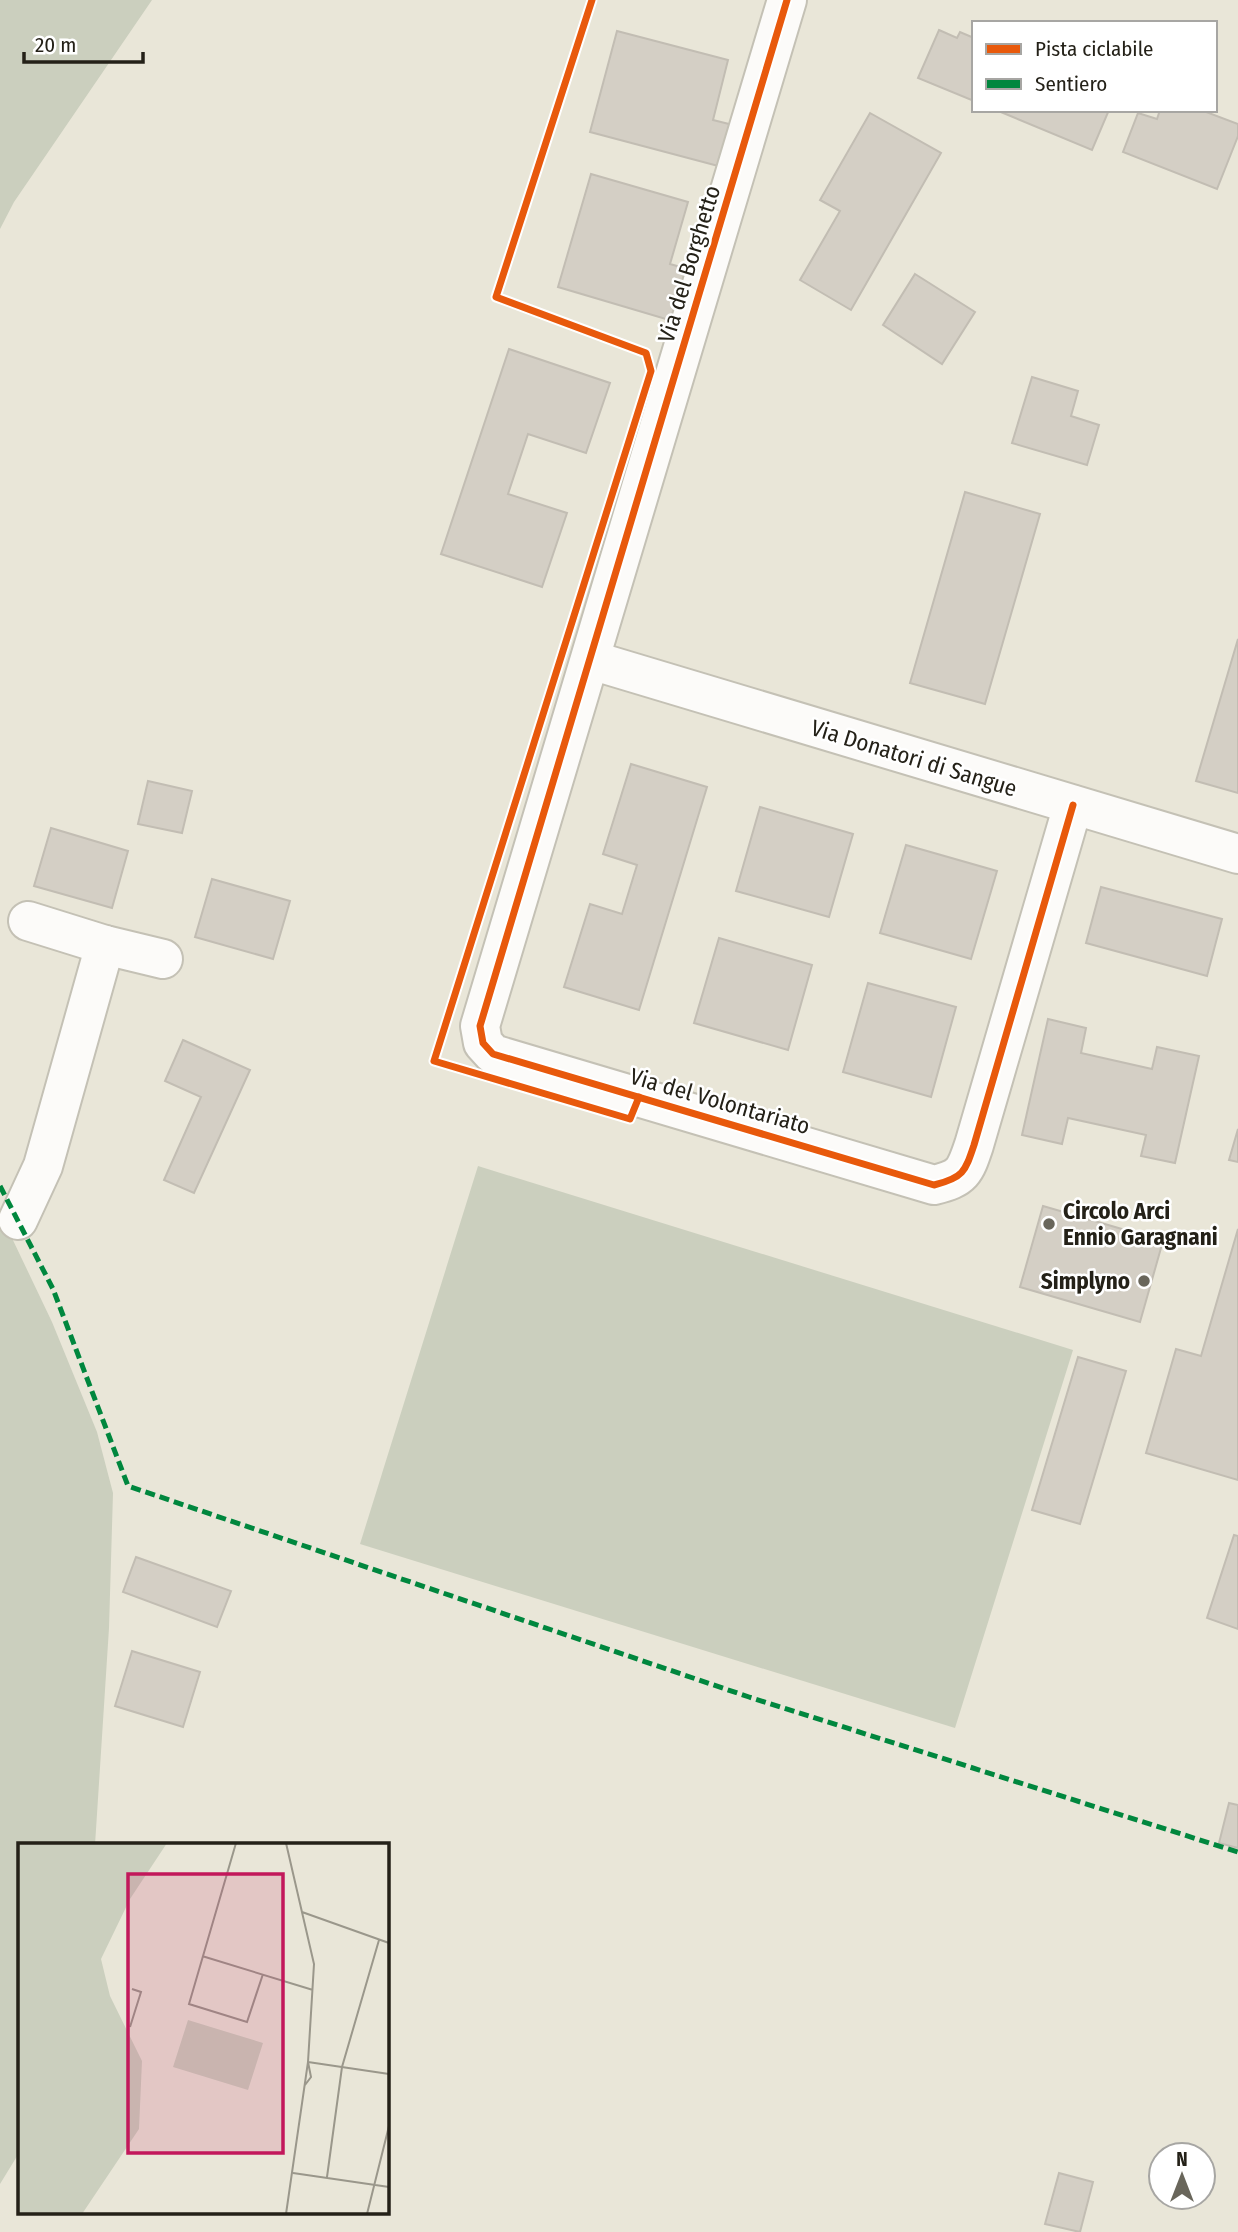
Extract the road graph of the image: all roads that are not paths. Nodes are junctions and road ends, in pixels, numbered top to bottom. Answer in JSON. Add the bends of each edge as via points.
{"nodes":[{"id":1,"x":787,"y":0,"type":"edge"},
{"id":2,"x":591,"y":660,"type":"junction"},
{"id":3,"x":1073,"y":805,"type":"junction"},
{"id":4,"x":1238,"y":855,"type":"edge"},
{"id":5,"x":28,"y":921,"type":"dead end"},
{"id":6,"x":105,"y":945,"type":"junction"},
{"id":7,"x":163,"y":959,"type":"dead end"},
{"id":8,"x":18,"y":1220,"type":"dead end"}],
"edges":[{"from":1,"to":2,"type":"street","name":"Via del Borghetto"},
{"from":2,"to":3,"type":"street","name":"Via Donatori di Sangue"},
{"from":2,"to":3,"type":"street","name":"Via del Volontariato","via":[[480,1026],[483,1043],[492,1054],[511,1060],[934,1185],[952,1181],[965,1169],[974,1145]]},
{"from":3,"to":4,"type":"street","name":"Via Donatori di Sangue"},
{"from":5,"to":6,"type":"street"},
{"from":6,"to":7,"type":"street"},
{"from":6,"to":8,"type":"street","via":[[43,1166]]}]}
